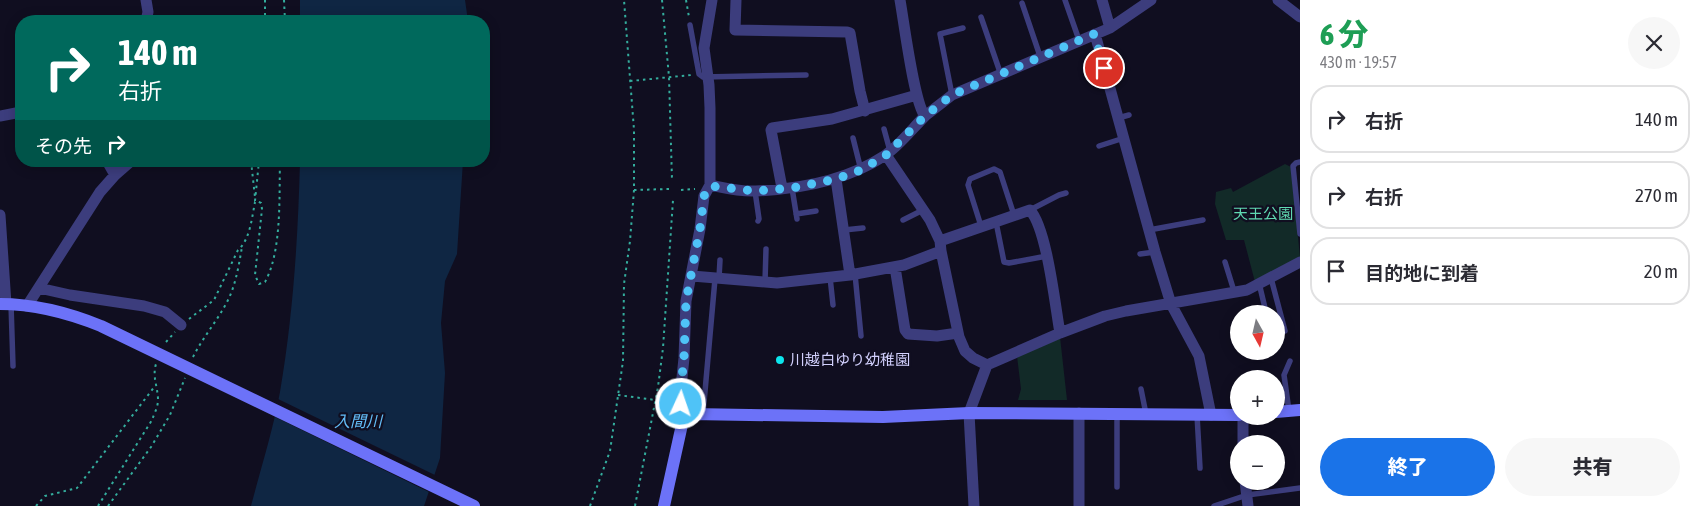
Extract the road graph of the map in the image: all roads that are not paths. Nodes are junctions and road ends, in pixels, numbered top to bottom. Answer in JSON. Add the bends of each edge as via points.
{"nodes":[{"id":1,"x":146,"y":0,"type":"edge"},
{"id":2,"x":712,"y":0,"type":"edge"},
{"id":3,"x":736,"y":0,"type":"edge"},
{"id":4,"x":900,"y":0,"type":"edge"},
{"id":5,"x":1065,"y":0,"type":"edge"},
{"id":6,"x":1102,"y":0,"type":"edge"},
{"id":7,"x":1151,"y":0,"type":"edge"},
{"id":8,"x":1278,"y":0,"type":"edge"},
{"id":9,"x":1022,"y":3,"type":"dead end"},
{"id":10,"x":147,"y":15,"type":"edge"},
{"id":11,"x":981,"y":17,"type":"dead end"},
{"id":12,"x":1300,"y":17,"type":"edge"},
{"id":13,"x":690,"y":25,"type":"road end"},
{"id":14,"x":963,"y":28,"type":"dead end"},
{"id":15,"x":1110,"y":28,"type":"junction"},
{"id":16,"x":1094,"y":34,"type":"junction"},
{"id":17,"x":1080,"y":40,"type":"junction"},
{"id":18,"x":1040,"y":56,"type":"junction"},
{"id":19,"x":806,"y":75,"type":"dead end"},
{"id":20,"x":1001,"y":75,"type":"junction"},
{"id":21,"x":708,"y":78,"type":"junction"},
{"id":22,"x":917,"y":95,"type":"junction"},
{"id":23,"x":952,"y":95,"type":"junction"},
{"id":24,"x":865,"y":111,"type":"junction"},
{"id":25,"x":15,"y":113,"type":"edge"},
{"id":26,"x":0,"y":116,"type":"edge"},
{"id":27,"x":925,"y":116,"type":"junction"},
{"id":28,"x":884,"y":129,"type":"dead end"},
{"id":29,"x":853,"y":138,"type":"dead end"},
{"id":30,"x":1124,"y":138,"type":"junction"},
{"id":31,"x":1099,"y":146,"type":"dead end"},
{"id":32,"x":888,"y":153,"type":"junction"},
{"id":33,"x":1300,"y":162,"type":"edge"},
{"id":34,"x":110,"y":167,"type":"edge"},
{"id":35,"x":124,"y":167,"type":"edge"},
{"id":36,"x":861,"y":170,"type":"junction"},
{"id":37,"x":115,"y":175,"type":"junction"},
{"id":38,"x":836,"y":179,"type":"junction"},
{"id":39,"x":710,"y":186,"type":"junction"},
{"id":40,"x":787,"y":188,"type":"junction"},
{"id":41,"x":755,"y":191,"type":"junction"},
{"id":42,"x":1066,"y":193,"type":"dead end"},
{"id":43,"x":923,"y":210,"type":"junction"},
{"id":44,"x":1030,"y":210,"type":"junction"},
{"id":45,"x":816,"y":212,"type":"dead end"},
{"id":46,"x":1014,"y":214,"type":"junction"},
{"id":47,"x":0,"y":215,"type":"edge"},
{"id":48,"x":903,"y":220,"type":"dead end"},
{"id":49,"x":1203,"y":220,"type":"dead end"},
{"id":50,"x":758,"y":221,"type":"dead end"},
{"id":51,"x":996,"y":222,"type":"junction"},
{"id":52,"x":982,"y":226,"type":"junction"},
{"id":53,"x":862,"y":228,"type":"dead end"},
{"id":54,"x":844,"y":230,"type":"junction"},
{"id":55,"x":1148,"y":230,"type":"junction"},
{"id":56,"x":1300,"y":234,"type":"edge"},
{"id":57,"x":940,"y":246,"type":"junction"},
{"id":58,"x":766,"y":249,"type":"dead end"},
{"id":59,"x":1155,"y":252,"type":"junction"},
{"id":60,"x":1140,"y":254,"type":"dead end"},
{"id":61,"x":1047,"y":256,"type":"junction"},
{"id":62,"x":720,"y":260,"type":"dead end"},
{"id":63,"x":1225,"y":262,"type":"dead end"},
{"id":64,"x":1300,"y":262,"type":"edge"},
{"id":65,"x":895,"y":267,"type":"junction"},
{"id":66,"x":852,"y":275,"type":"junction"},
{"id":67,"x":692,"y":276,"type":"junction"},
{"id":68,"x":1270,"y":276,"type":"junction"},
{"id":69,"x":830,"y":277,"type":"junction"},
{"id":70,"x":717,"y":279,"type":"junction"},
{"id":71,"x":765,"y":282,"type":"junction"},
{"id":72,"x":1259,"y":282,"type":"junction"},
{"id":73,"x":39,"y":288,"type":"junction"},
{"id":74,"x":1234,"y":292,"type":"junction"},
{"id":75,"x":6,"y":304,"type":"edge"},
{"id":76,"x":1171,"y":304,"type":"junction"},
{"id":77,"x":833,"y":305,"type":"dead end"},
{"id":78,"x":1265,"y":305,"type":"edge"},
{"id":79,"x":1278,"y":305,"type":"edge"},
{"id":80,"x":28,"y":306,"type":"junction"},
{"id":81,"x":181,"y":326,"type":"road end"},
{"id":82,"x":958,"y":333,"type":"junction"},
{"id":83,"x":1060,"y":333,"type":"junction"},
{"id":84,"x":861,"y":336,"type":"dead end"},
{"id":85,"x":1290,"y":361,"type":"dead end"},
{"id":86,"x":986,"y":365,"type":"junction"},
{"id":87,"x":13,"y":366,"type":"dead end"},
{"id":88,"x":1141,"y":389,"type":"dead end"},
{"id":89,"x":1295,"y":410,"type":"edge"},
{"id":90,"x":969,"y":413,"type":"junction"},
{"id":91,"x":1079,"y":413,"type":"junction"},
{"id":92,"x":703,"y":414,"type":"junction"},
{"id":93,"x":1117,"y":414,"type":"junction"},
{"id":94,"x":1146,"y":414,"type":"junction"},
{"id":95,"x":1197,"y":415,"type":"junction"},
{"id":96,"x":1211,"y":415,"type":"junction"},
{"id":97,"x":1230,"y":415,"type":"edge"},
{"id":98,"x":683,"y":420,"type":"junction"},
{"id":99,"x":1200,"y":468,"type":"dead end"},
{"id":100,"x":1117,"y":487,"type":"dead end"},
{"id":101,"x":1300,"y":488,"type":"edge"},
{"id":102,"x":1247,"y":501,"type":"edge"},
{"id":103,"x":474,"y":506,"type":"edge"},
{"id":104,"x":664,"y":506,"type":"edge"},
{"id":105,"x":974,"y":506,"type":"edge"},
{"id":106,"x":1079,"y":506,"type":"edge"},
{"id":107,"x":1214,"y":506,"type":"edge"}],
"edges":[{"from":1,"to":10,"type":"street"},
{"from":2,"to":21,"type":"street","via":[[704,48]]},
{"from":3,"to":24,"type":"street","via":[[735,30],[850,33]]},
{"from":4,"to":22,"type":"street"},
{"from":5,"to":17,"type":"lane"},
{"from":6,"to":15,"type":"street"},
{"from":7,"to":15,"type":"street"},
{"from":8,"to":12,"type":"street"},
{"from":9,"to":18,"type":"lane"},
{"from":11,"to":20,"type":"lane"},
{"from":13,"to":21,"type":"lane","via":[[699,74]]},
{"from":14,"to":23,"type":"lane","via":[[940,34]]},
{"from":15,"to":16,"type":"street"},
{"from":16,"to":17,"type":"street"},
{"from":16,"to":30,"type":"street","via":[[1124,116]]},
{"from":17,"to":18,"type":"street"},
{"from":18,"to":20,"type":"street"},
{"from":19,"to":21,"type":"lane"},
{"from":20,"to":23,"type":"street"},
{"from":21,"to":39,"type":"street"},
{"from":22,"to":24,"type":"street"},
{"from":22,"to":27,"type":"street"},
{"from":23,"to":27,"type":"street"},
{"from":24,"to":40,"type":"street","via":[[772,128]]},
{"from":25,"to":26,"type":"street"},
{"from":27,"to":32,"type":"street"},
{"from":28,"to":32,"type":"lane"},
{"from":29,"to":36,"type":"lane"},
{"from":30,"to":31,"type":"lane"},
{"from":30,"to":55,"type":"street"},
{"from":32,"to":36,"type":"street"},
{"from":32,"to":43,"type":"street"},
{"from":33,"to":56,"type":"lane","via":[[1293,166]]},
{"from":34,"to":37,"type":"street"},
{"from":35,"to":37,"type":"street"},
{"from":36,"to":38,"type":"street"},
{"from":37,"to":73,"type":"street","via":[[100,192]]},
{"from":38,"to":40,"type":"street"},
{"from":38,"to":54,"type":"street"},
{"from":39,"to":41,"type":"street"},
{"from":39,"to":67,"type":"street","via":[[704,196]]},
{"from":40,"to":41,"type":"street"},
{"from":40,"to":45,"type":"lane","via":[[797,217]]},
{"from":41,"to":50,"type":"lane"},
{"from":42,"to":44,"type":"lane"},
{"from":43,"to":48,"type":"lane"},
{"from":43,"to":57,"type":"street"},
{"from":44,"to":46,"type":"street"},
{"from":44,"to":61,"type":"street","via":[[1036,216]]},
{"from":46,"to":51,"type":"street"},
{"from":46,"to":52,"type":"lane","via":[[1000,172],[994,169],[968,184]]},
{"from":47,"to":75,"type":"street"},
{"from":49,"to":55,"type":"lane"},
{"from":51,"to":52,"type":"street"},
{"from":51,"to":61,"type":"lane","via":[[1004,262]]},
{"from":52,"to":57,"type":"street"},
{"from":53,"to":54,"type":"lane"},
{"from":54,"to":66,"type":"street"},
{"from":55,"to":59,"type":"street"},
{"from":57,"to":65,"type":"street","via":[[912,263]]},
{"from":57,"to":82,"type":"street"},
{"from":58,"to":71,"type":"lane"},
{"from":59,"to":60,"type":"lane"},
{"from":59,"to":76,"type":"street"},
{"from":61,"to":83,"type":"street"},
{"from":62,"to":70,"type":"lane"},
{"from":63,"to":74,"type":"lane"},
{"from":64,"to":68,"type":"street"},
{"from":65,"to":66,"type":"street"},
{"from":65,"to":82,"type":"street","via":[[908,334],[937,336]]},
{"from":66,"to":69,"type":"street"},
{"from":66,"to":84,"type":"lane"},
{"from":67,"to":70,"type":"street"},
{"from":67,"to":98,"type":"street","via":[[686,301],[680,397]]},
{"from":68,"to":72,"type":"street"},
{"from":68,"to":79,"type":"lane"},
{"from":69,"to":71,"type":"street"},
{"from":69,"to":77,"type":"lane"},
{"from":70,"to":71,"type":"street"},
{"from":70,"to":92,"type":"lane"},
{"from":72,"to":74,"type":"street","via":[[1247,290]]},
{"from":72,"to":78,"type":"lane"},
{"from":73,"to":80,"type":"street"},
{"from":73,"to":81,"type":"street","via":[[144,306],[165,312]]},
{"from":74,"to":76,"type":"street"},
{"from":75,"to":80,"type":"street"},
{"from":75,"to":87,"type":"lane"},
{"from":76,"to":83,"type":"street","via":[[1105,316]]},
{"from":76,"to":96,"type":"street","via":[[1199,356]]},
{"from":80,"to":103,"type":"street","via":[[83,319]]},
{"from":82,"to":86,"type":"street","via":[[965,351]]},
{"from":83,"to":86,"type":"street"},
{"from":85,"to":89,"type":"lane","via":[[1284,375]]},
{"from":86,"to":90,"type":"street"},
{"from":88,"to":94,"type":"lane"},
{"from":90,"to":91,"type":"street"},
{"from":90,"to":92,"type":"street","via":[[883,417]]},
{"from":90,"to":105,"type":"street"},
{"from":91,"to":93,"type":"street"},
{"from":91,"to":106,"type":"street"},
{"from":92,"to":98,"type":"street","via":[[692,414]]},
{"from":93,"to":94,"type":"street"},
{"from":93,"to":100,"type":"lane"},
{"from":94,"to":95,"type":"street"},
{"from":95,"to":96,"type":"street"},
{"from":95,"to":99,"type":"lane"},
{"from":96,"to":97,"type":"street"},
{"from":98,"to":104,"type":"street"},
{"from":101,"to":102,"type":"lane"},
{"from":102,"to":107,"type":"lane"}]}
